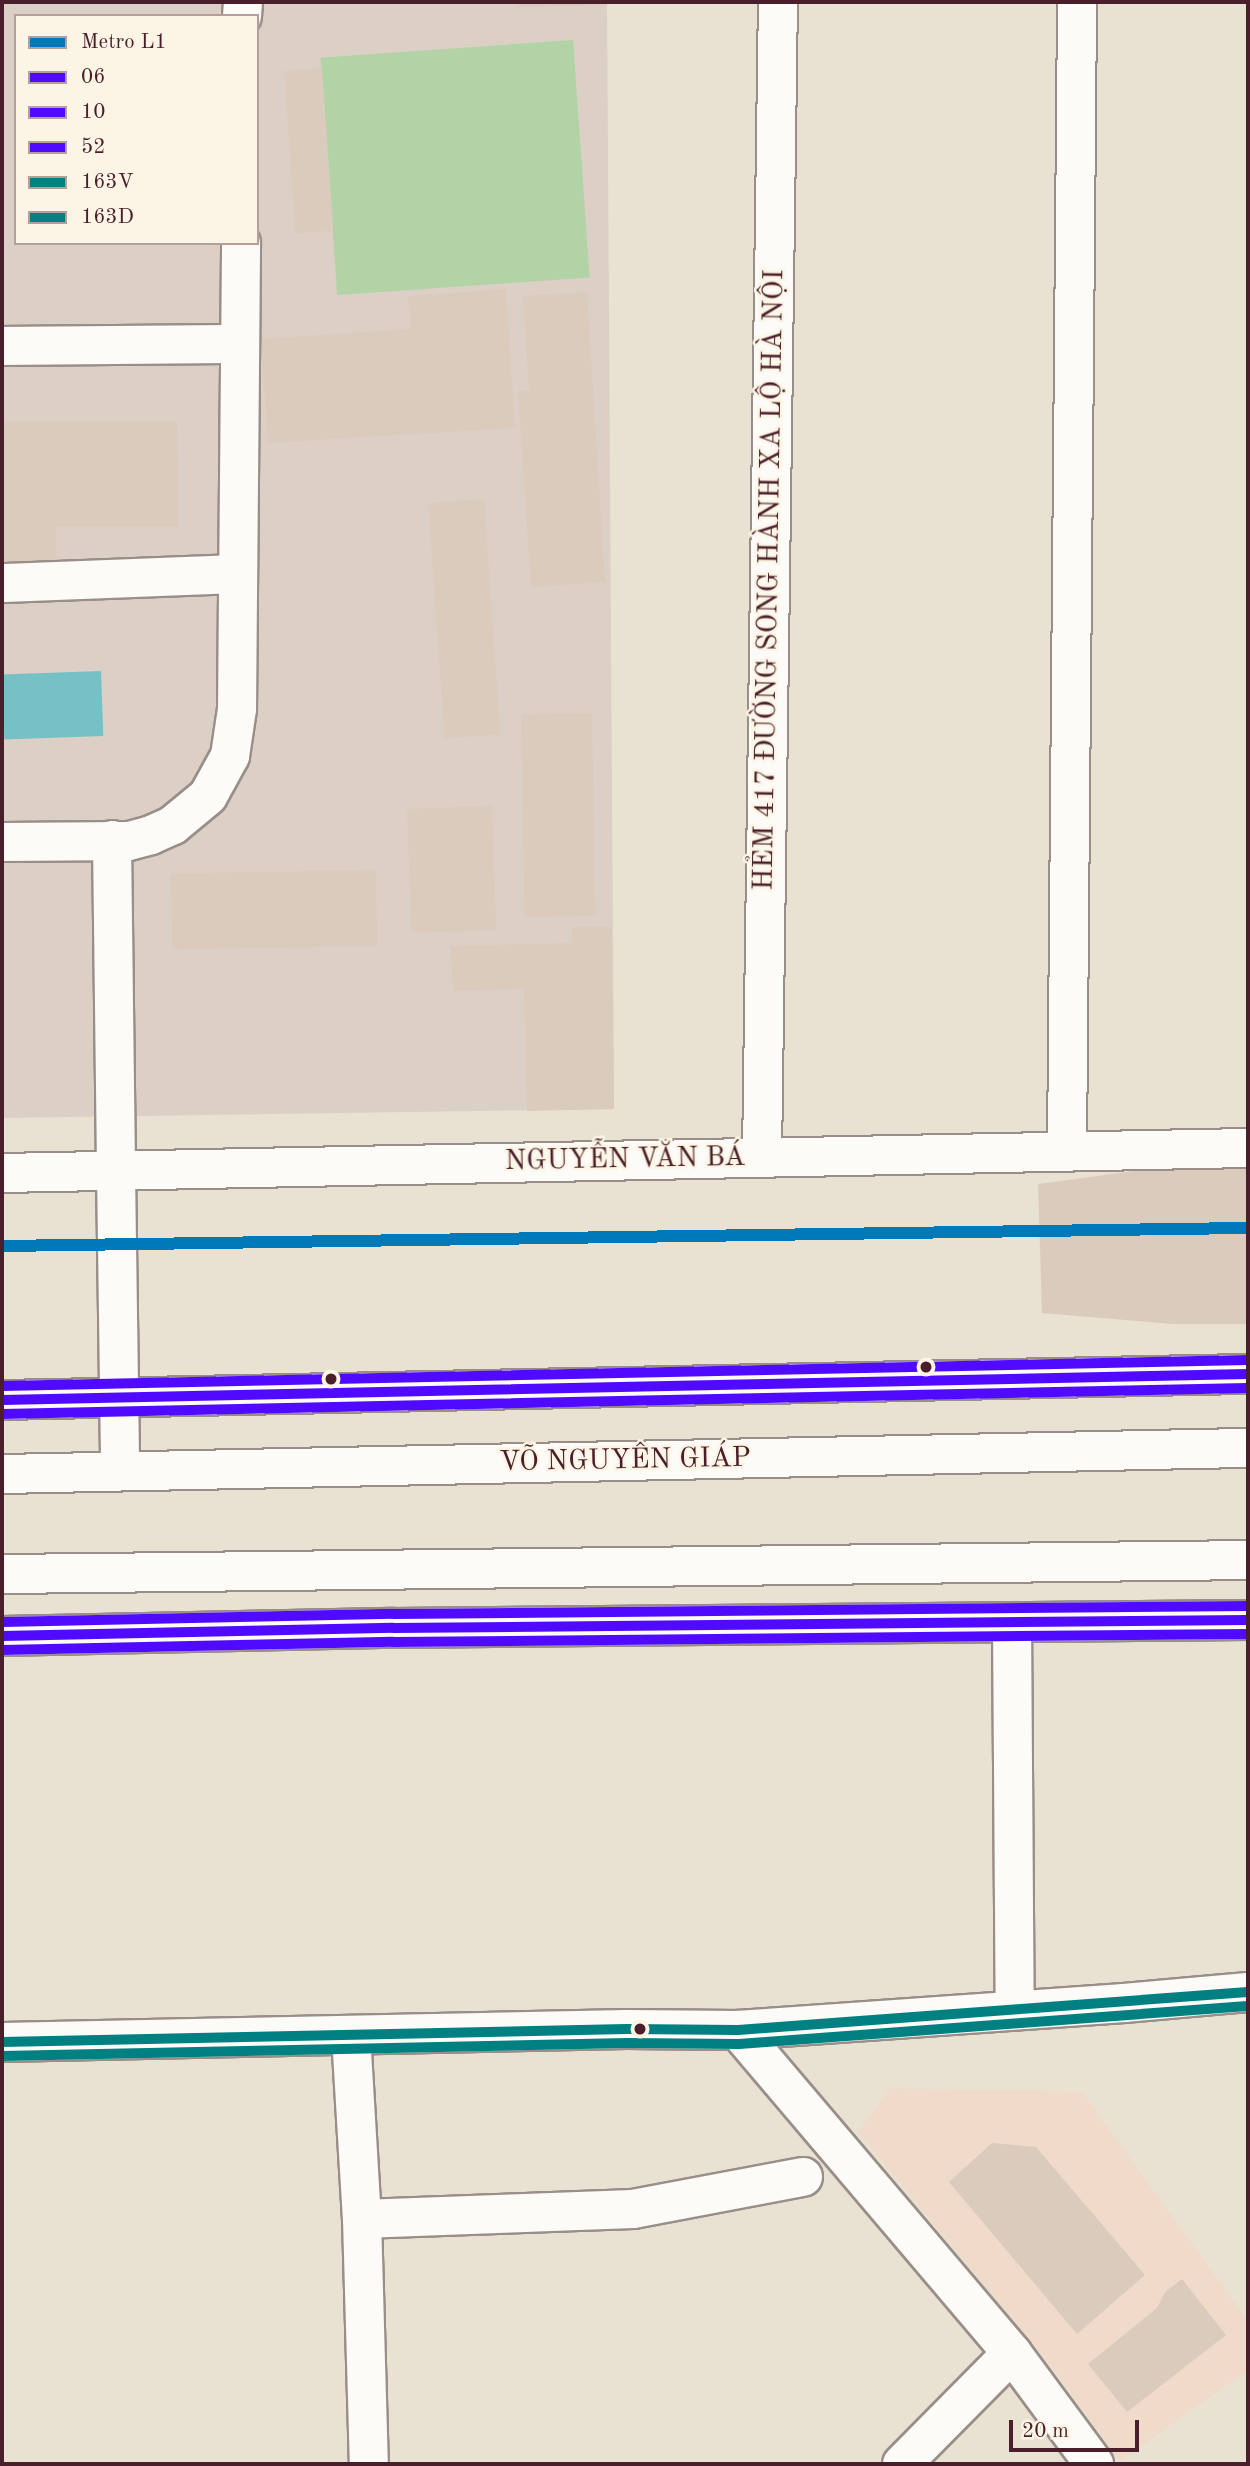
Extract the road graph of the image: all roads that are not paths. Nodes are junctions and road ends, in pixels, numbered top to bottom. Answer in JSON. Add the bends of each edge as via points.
{"nodes":[{"id":1,"x":778,"y":2,"type":"edge"},
{"id":2,"x":1077,"y":2,"type":"edge"},
{"id":3,"x":241,"y":245,"type":"edge"},
{"id":4,"x":240,"y":344,"type":"junction"},
{"id":5,"x":2,"y":346,"type":"edge"},
{"id":6,"x":238,"y":574,"type":"junction"},
{"id":7,"x":2,"y":583,"type":"edge"},
{"id":8,"x":112,"y":840,"type":"junction"},
{"id":9,"x":2,"y":842,"type":"edge"},
{"id":10,"x":1248,"y":1148,"type":"edge"},
{"id":11,"x":1067,"y":1151,"type":"junction"},
{"id":12,"x":762,"y":1157,"type":"junction"},
{"id":13,"x":116,"y":1171,"type":"junction"},
{"id":14,"x":2,"y":1173,"type":"edge"},
{"id":15,"x":1248,"y":1374,"type":"edge"},
{"id":16,"x":119,"y":1398,"type":"junction"},
{"id":17,"x":2,"y":1400,"type":"edge"},
{"id":18,"x":1248,"y":1448,"type":"edge"},
{"id":19,"x":120,"y":1471,"type":"junction"},
{"id":20,"x":2,"y":1474,"type":"edge"},
{"id":21,"x":1248,"y":1560,"type":"edge"},
{"id":22,"x":2,"y":1574,"type":"edge"},
{"id":23,"x":1248,"y":1620,"type":"edge"},
{"id":24,"x":1012,"y":1622,"type":"junction"},
{"id":25,"x":2,"y":1636,"type":"edge"},
{"id":26,"x":1248,"y":1992,"type":"edge"},
{"id":27,"x":1015,"y":2010,"type":"junction"},
{"id":28,"x":738,"y":2030,"type":"junction"},
{"id":29,"x":351,"y":2035,"type":"junction"},
{"id":30,"x":2,"y":2042,"type":"edge"},
{"id":31,"x":803,"y":2177,"type":"dead end"},
{"id":32,"x":362,"y":2219,"type":"junction"},
{"id":33,"x":1012,"y":2353,"type":"junction"},
{"id":34,"x":369,"y":2464,"type":"edge"},
{"id":35,"x":902,"y":2464,"type":"edge"},
{"id":36,"x":1094,"y":2464,"type":"edge"}],
"edges":[{"from":1,"to":12,"type":"main road","name":"HẺM 417 ĐƯỜNG SONG HÀNH XA LỘ HÀ NỘI"},
{"from":2,"to":11,"type":"main road"},
{"from":3,"to":4,"type":"main road"},
{"from":4,"to":5,"type":"main road"},
{"from":4,"to":6,"type":"main road"},
{"from":6,"to":7,"type":"main road"},
{"from":6,"to":8,"type":"main road","via":[[236,733],[221,777],[208,796],[173,825],[129,841]]},
{"from":8,"to":9,"type":"main road"},
{"from":8,"to":13,"type":"main road"},
{"from":10,"to":11,"type":"main road","name":"NGUYỄN VĂN BÁ"},
{"from":11,"to":12,"type":"main road","name":"NGUYỄN VĂN BÁ"},
{"from":12,"to":13,"type":"main road","name":"NGUYỄN VĂN BÁ"},
{"from":13,"to":14,"type":"main road","name":"NGUYỄN VĂN BÁ"},
{"from":13,"to":16,"type":"main road"},
{"from":15,"to":16,"type":"main road"},
{"from":16,"to":17,"type":"main road"},
{"from":16,"to":19,"type":"main road"},
{"from":18,"to":19,"type":"main road","name":"VÕ NGUYÊN GIÁP"},
{"from":19,"to":20,"type":"main road","name":"VÕ NGUYÊN GIÁP"},
{"from":21,"to":22,"type":"main road"},
{"from":23,"to":24,"type":"main road"},
{"from":24,"to":25,"type":"main road"},
{"from":24,"to":27,"type":"main road"},
{"from":26,"to":27,"type":"main road"},
{"from":27,"to":28,"type":"main road"},
{"from":28,"to":29,"type":"main road"},
{"from":28,"to":33,"type":"main road"},
{"from":29,"to":30,"type":"main road"},
{"from":29,"to":32,"type":"main road"},
{"from":31,"to":32,"type":"main road","via":[[633,2209]]},
{"from":32,"to":34,"type":"main road"},
{"from":33,"to":35,"type":"main road"},
{"from":33,"to":36,"type":"main road"}]}
